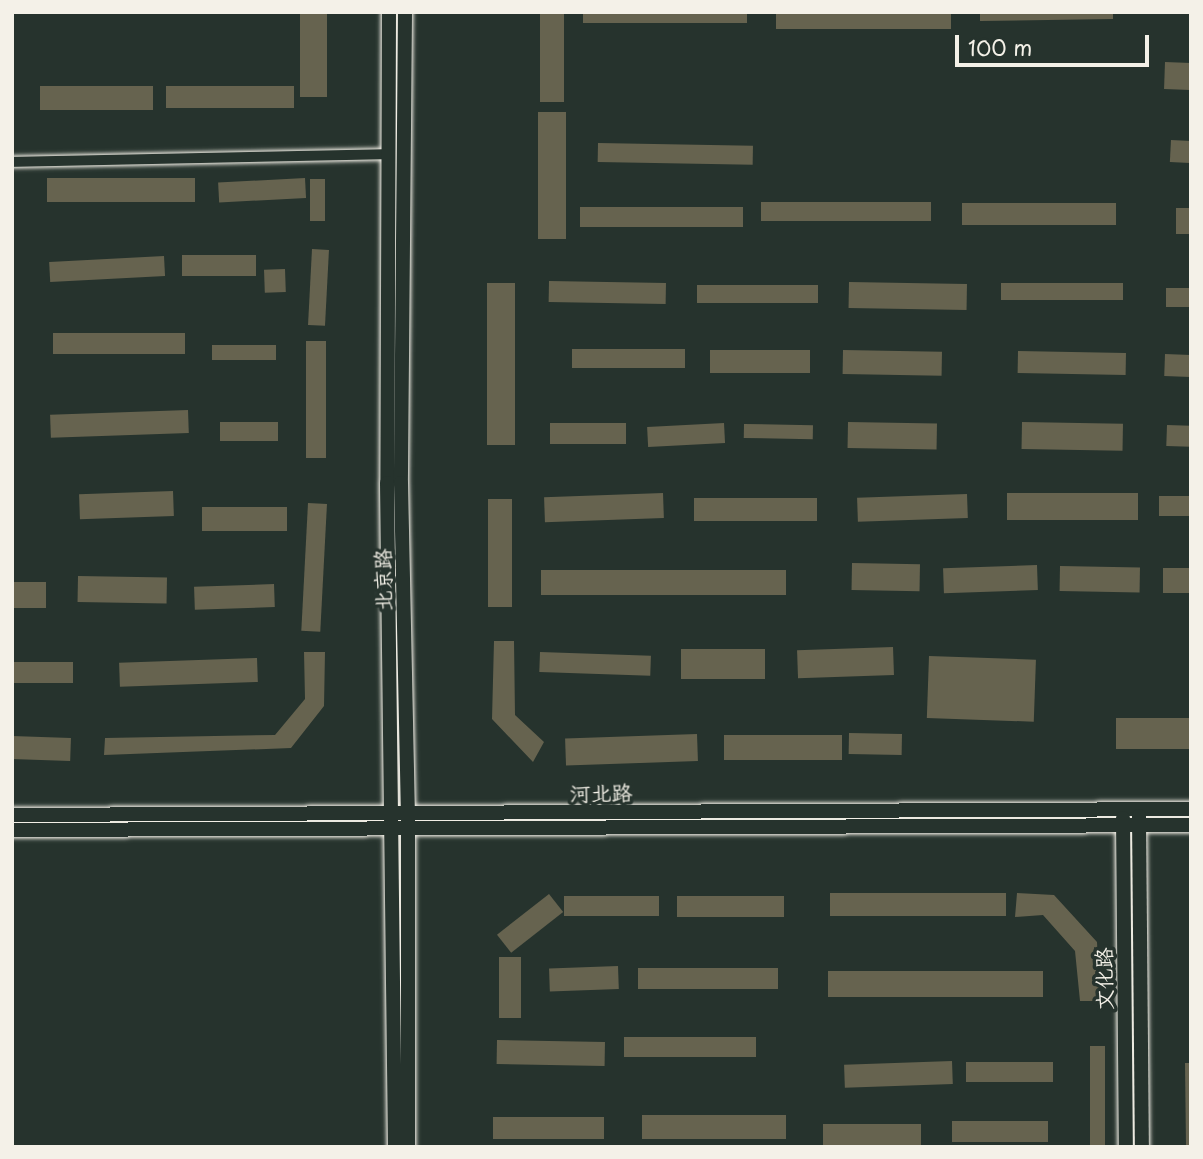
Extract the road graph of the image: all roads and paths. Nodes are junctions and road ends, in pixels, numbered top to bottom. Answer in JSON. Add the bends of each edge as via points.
{"nodes":[{"id":1,"x":389,"y":12,"type":"edge"},
{"id":2,"x":405,"y":12,"type":"edge"},
{"id":3,"x":390,"y":154,"type":"junction"},
{"id":4,"x":12,"y":162,"type":"edge"},
{"id":5,"x":1191,"y":809,"type":"edge"},
{"id":6,"x":1123,"y":810,"type":"junction"},
{"id":7,"x":1139,"y":810,"type":"junction"},
{"id":8,"x":12,"y":815,"type":"edge"},
{"id":9,"x":391,"y":815,"type":"junction"},
{"id":10,"x":408,"y":815,"type":"junction"},
{"id":11,"x":1139,"y":825,"type":"junction"},
{"id":12,"x":1191,"y":825,"type":"edge"},
{"id":13,"x":1123,"y":826,"type":"junction"},
{"id":14,"x":12,"y":830,"type":"edge"},
{"id":15,"x":391,"y":831,"type":"junction"},
{"id":16,"x":407,"y":831,"type":"junction"},
{"id":17,"x":394,"y":1147,"type":"edge"},
{"id":18,"x":408,"y":1147,"type":"edge"},
{"id":19,"x":1126,"y":1147,"type":"edge"},
{"id":20,"x":1142,"y":1147,"type":"edge"}],
"edges":[{"from":1,"to":3,"type":"street","name":"北京路"},
{"from":2,"to":10,"type":"street","name":"北京路","via":[[401,483]]},
{"from":3,"to":4,"type":"street"},
{"from":3,"to":9,"type":"street","name":"北京路"},
{"from":5,"to":7,"type":"street","name":"河北路"},
{"from":6,"to":7,"type":"street","name":"河北路"},
{"from":6,"to":10,"type":"street","name":"河北路"},
{"from":6,"to":13,"type":"street","name":"文化路"},
{"from":7,"to":11,"type":"street","name":"文化路"},
{"from":8,"to":9,"type":"street","name":"河北路"},
{"from":9,"to":10,"type":"street","name":"河北路"},
{"from":9,"to":15,"type":"street","name":"北京路"},
{"from":10,"to":16,"type":"street","name":"北京路"},
{"from":11,"to":12,"type":"street","name":"河北路"},
{"from":11,"to":13,"type":"street","name":"河北路"},
{"from":11,"to":20,"type":"street","name":"文化路"},
{"from":13,"to":16,"type":"street","name":"河北路"},
{"from":13,"to":19,"type":"street","name":"文化路"},
{"from":14,"to":15,"type":"street","name":"河北路"},
{"from":15,"to":16,"type":"street","name":"河北路"},
{"from":15,"to":17,"type":"street","name":"北京路"},
{"from":16,"to":18,"type":"street","name":"北京路"}]}
